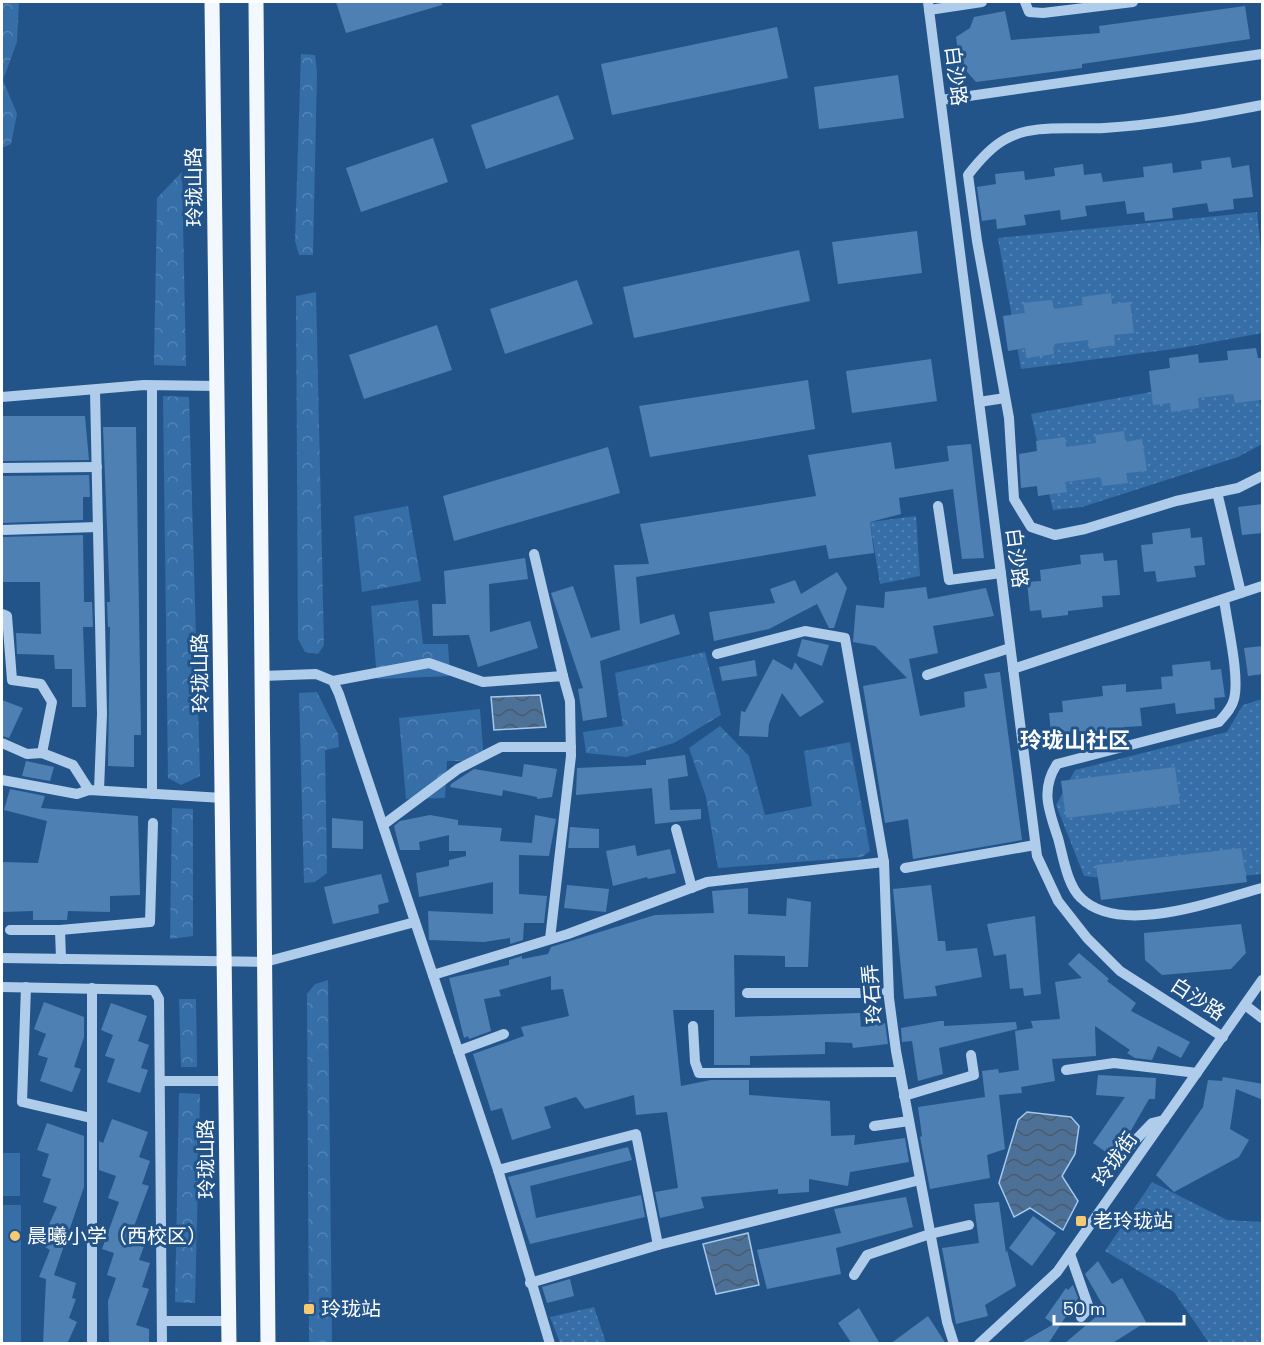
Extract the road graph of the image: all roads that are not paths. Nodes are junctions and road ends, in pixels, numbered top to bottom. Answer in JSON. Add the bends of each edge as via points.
{"nodes":[{"id":1,"x":212,"y":2,"type":"edge"},
{"id":2,"x":256,"y":2,"type":"edge"},
{"id":3,"x":982,"y":2,"type":"edge"},
{"id":4,"x":1025,"y":2,"type":"edge"},
{"id":5,"x":1133,"y":2,"type":"edge"},
{"id":6,"x":928,"y":6,"type":"edge"},
{"id":7,"x":1263,"y":54,"type":"edge"},
{"id":8,"x":941,"y":100,"type":"junction"},
{"id":9,"x":1263,"y":105,"type":"edge"},
{"id":10,"x":152,"y":386,"type":"junction"},
{"id":11,"x":218,"y":386,"type":"junction"},
{"id":12,"x":95,"y":391,"type":"junction"},
{"id":13,"x":2,"y":397,"type":"edge"},
{"id":14,"x":1005,"y":398,"type":"junction"},
{"id":15,"x":979,"y":402,"type":"junction"},
{"id":16,"x":97,"y":467,"type":"junction"},
{"id":17,"x":2,"y":468,"type":"edge"},
{"id":18,"x":1263,"y":476,"type":"edge"},
{"id":19,"x":1217,"y":492,"type":"junction"},
{"id":20,"x":938,"y":506,"type":"dead end"},
{"id":21,"x":98,"y":527,"type":"junction"},
{"id":22,"x":2,"y":530,"type":"edge"},
{"id":23,"x":534,"y":554,"type":"dead end"},
{"id":24,"x":1001,"y":573,"type":"junction"},
{"id":25,"x":1263,"y":586,"type":"edge"},
{"id":26,"x":1241,"y":593,"type":"junction"},
{"id":27,"x":1224,"y":599,"type":"junction"},
{"id":28,"x":2,"y":614,"type":"edge"},
{"id":29,"x":1010,"y":648,"type":"junction"},
{"id":30,"x":717,"y":654,"type":"dead end"},
{"id":31,"x":1013,"y":669,"type":"junction"},
{"id":32,"x":927,"y":675,"type":"dead end"},
{"id":33,"x":262,"y":676,"type":"junction"},
{"id":34,"x":563,"y":676,"type":"junction"},
{"id":35,"x":333,"y":681,"type":"junction"},
{"id":36,"x":2,"y":743,"type":"edge"},
{"id":37,"x":571,"y":747,"type":"junction"},
{"id":38,"x":42,"y":753,"type":"junction"},
{"id":39,"x":2,"y":780,"type":"edge"},
{"id":40,"x":94,"y":790,"type":"junction"},
{"id":41,"x":152,"y":794,"type":"junction"},
{"id":42,"x":223,"y":798,"type":"junction"},
{"id":43,"x":153,"y":823,"type":"dead end"},
{"id":44,"x":383,"y":825,"type":"junction"},
{"id":45,"x":676,"y":829,"type":"dead end"},
{"id":46,"x":1035,"y":845,"type":"junction"},
{"id":47,"x":884,"y":862,"type":"junction"},
{"id":48,"x":905,"y":868,"type":"dead end"},
{"id":49,"x":692,"y":888,"type":"junction"},
{"id":50,"x":1263,"y":888,"type":"edge"},
{"id":51,"x":415,"y":922,"type":"junction"},
{"id":52,"x":10,"y":930,"type":"dead end"},
{"id":53,"x":60,"y":930,"type":"junction"},
{"id":54,"x":550,"y":939,"type":"junction"},
{"id":55,"x":2,"y":958,"type":"edge"},
{"id":56,"x":61,"y":959,"type":"junction"},
{"id":57,"x":225,"y":960,"type":"junction"},
{"id":58,"x":265,"y":962,"type":"junction"},
{"id":59,"x":432,"y":975,"type":"junction"},
{"id":60,"x":1263,"y":980,"type":"edge"},
{"id":61,"x":2,"y":987,"type":"edge"},
{"id":62,"x":26,"y":987,"type":"junction"},
{"id":63,"x":92,"y":988,"type":"junction"},
{"id":64,"x":747,"y":993,"type":"dead end"},
{"id":65,"x":888,"y":993,"type":"junction"},
{"id":66,"x":1245,"y":1005,"type":"junction"},
{"id":67,"x":1263,"y":1018,"type":"edge"},
{"id":68,"x":693,"y":1026,"type":"dead end"},
{"id":69,"x":504,"y":1034,"type":"dead end"},
{"id":70,"x":1223,"y":1037,"type":"junction"},
{"id":71,"x":458,"y":1050,"type":"junction"},
{"id":72,"x":971,"y":1055,"type":"dead end"},
{"id":73,"x":1066,"y":1070,"type":"dead end"},
{"id":74,"x":900,"y":1072,"type":"junction"},
{"id":75,"x":1197,"y":1073,"type":"junction"},
{"id":76,"x":160,"y":1081,"type":"junction"},
{"id":77,"x":226,"y":1081,"type":"junction"},
{"id":78,"x":904,"y":1096,"type":"junction"},
{"id":79,"x":91,"y":1118,"type":"junction"},
{"id":80,"x":1164,"y":1120,"type":"junction"},
{"id":81,"x":909,"y":1121,"type":"junction"},
{"id":82,"x":874,"y":1126,"type":"dead end"},
{"id":83,"x":498,"y":1170,"type":"junction"},
{"id":84,"x":1099,"y":1178,"type":"dead end"},
{"id":85,"x":920,"y":1180,"type":"junction"},
{"id":86,"x":969,"y":1225,"type":"dead end"},
{"id":87,"x":930,"y":1234,"type":"junction"},
{"id":88,"x":658,"y":1245,"type":"junction"},
{"id":89,"x":1070,"y":1254,"type":"junction"},
{"id":90,"x":854,"y":1275,"type":"dead end"},
{"id":91,"x":530,"y":1283,"type":"junction"},
{"id":92,"x":1081,"y":1317,"type":"dead end"},
{"id":93,"x":162,"y":1321,"type":"junction"},
{"id":94,"x":229,"y":1321,"type":"junction"},
{"id":95,"x":92,"y":1344,"type":"edge"},
{"id":96,"x":162,"y":1344,"type":"edge"},
{"id":97,"x":229,"y":1344,"type":"edge"},
{"id":98,"x":268,"y":1344,"type":"edge"},
{"id":99,"x":550,"y":1344,"type":"edge"},
{"id":100,"x":954,"y":1344,"type":"edge"},
{"id":101,"x":979,"y":1344,"type":"edge"}],
"edges":[{"from":1,"to":11,"type":"main road","name":"玲珑山路"},
{"from":2,"to":33,"type":"main road"},
{"from":3,"to":6,"type":"street"},
{"from":4,"to":5,"type":"street","via":[[1029,12],[1043,13]]},
{"from":6,"to":8,"type":"street","name":"白沙路"},
{"from":7,"to":8,"type":"street"},
{"from":8,"to":15,"type":"street","name":"白沙路"},
{"from":9,"to":14,"type":"street","via":[[1104,128],[1046,128],[1005,139],[978,162],[969,175]]},
{"from":10,"to":11,"type":"street"},
{"from":10,"to":12,"type":"street"},
{"from":10,"to":41,"type":"street"},
{"from":11,"to":42,"type":"main road","name":"玲珑山路"},
{"from":12,"to":13,"type":"street"},
{"from":12,"to":16,"type":"street"},
{"from":14,"to":15,"type":"street"},
{"from":14,"to":19,"type":"street","via":[[1014,499],[1031,527],[1055,535]]},
{"from":15,"to":24,"type":"street","name":"白沙路"},
{"from":16,"to":17,"type":"street"},
{"from":16,"to":21,"type":"street"},
{"from":18,"to":19,"type":"street","via":[[1238,488]]},
{"from":19,"to":26,"type":"street"},
{"from":20,"to":24,"type":"street","via":[[949,580]]},
{"from":21,"to":22,"type":"street"},
{"from":21,"to":40,"type":"street","via":[[102,714]]},
{"from":23,"to":34,"type":"street"},
{"from":24,"to":29,"type":"street","name":"白沙路"},
{"from":25,"to":26,"type":"street"},
{"from":26,"to":27,"type":"street"},
{"from":27,"to":31,"type":"street"},
{"from":27,"to":50,"type":"street","via":[[1234,678],[1234,698],[1228,713],[1219,722],[1057,764],[1047,778],[1049,810],[1069,876],[1080,898],[1097,909],[1162,915]]},
{"from":28,"to":38,"type":"street","via":[[7,616],[12,680],[41,684],[52,702]]},
{"from":29,"to":31,"type":"street","name":"白沙路"},
{"from":29,"to":32,"type":"street"},
{"from":30,"to":47,"type":"street","name":"玲石弄","via":[[805,631],[845,638]]},
{"from":31,"to":46,"type":"street","name":"白沙路"},
{"from":33,"to":35,"type":"street","via":[[316,674]]},
{"from":33,"to":58,"type":"main road"},
{"from":34,"to":35,"type":"street","via":[[483,682],[429,663]]},
{"from":34,"to":37,"type":"street","via":[[570,701]]},
{"from":35,"to":44,"type":"street"},
{"from":36,"to":38,"type":"street","via":[[27,754]]},
{"from":37,"to":44,"type":"street","via":[[501,747],[458,769]]},
{"from":37,"to":54,"type":"street"},
{"from":38,"to":40,"type":"street","via":[[73,765]]},
{"from":39,"to":40,"type":"street","via":[[77,794]]},
{"from":40,"to":41,"type":"street"},
{"from":41,"to":42,"type":"street"},
{"from":42,"to":57,"type":"main road","name":"玲珑山路"},
{"from":43,"to":53,"type":"street","via":[[150,922]]},
{"from":44,"to":51,"type":"street"},
{"from":45,"to":49,"type":"street"},
{"from":46,"to":48,"type":"street"},
{"from":46,"to":70,"type":"street","name":"白沙路","via":[[1058,901],[1095,946],[1120,971]]},
{"from":47,"to":49,"type":"street","via":[[707,882]]},
{"from":47,"to":65,"type":"street","name":"玲石弄"},
{"from":49,"to":54,"type":"street"},
{"from":51,"to":58,"type":"street"},
{"from":51,"to":59,"type":"street"},
{"from":52,"to":53,"type":"street"},
{"from":53,"to":56,"type":"street"},
{"from":54,"to":59,"type":"street"},
{"from":55,"to":56,"type":"street"},
{"from":56,"to":57,"type":"street"},
{"from":57,"to":58,"type":"street"},
{"from":57,"to":77,"type":"main road","name":"玲珑山路"},
{"from":58,"to":98,"type":"main road"},
{"from":59,"to":71,"type":"street"},
{"from":60,"to":66,"type":"street","name":"玲珑街"},
{"from":61,"to":62,"type":"street"},
{"from":62,"to":63,"type":"street"},
{"from":62,"to":79,"type":"street","via":[[22,1102]]},
{"from":63,"to":76,"type":"street","via":[[154,990],[159,999]]},
{"from":63,"to":79,"type":"street"},
{"from":64,"to":65,"type":"street"},
{"from":65,"to":74,"type":"street","name":"玲石弄"},
{"from":66,"to":67,"type":"street"},
{"from":66,"to":70,"type":"street","name":"玲珑街"},
{"from":68,"to":74,"type":"street","via":[[699,1073]]},
{"from":69,"to":71,"type":"street"},
{"from":70,"to":75,"type":"street","name":"玲珑街"},
{"from":71,"to":83,"type":"street"},
{"from":72,"to":78,"type":"street","via":[[974,1075]]},
{"from":73,"to":75,"type":"street","via":[[1114,1063]]},
{"from":74,"to":78,"type":"street","name":"玲石弄"},
{"from":75,"to":80,"type":"street","name":"玲珑街"},
{"from":76,"to":77,"type":"street"},
{"from":76,"to":93,"type":"street"},
{"from":77,"to":94,"type":"main road","name":"玲珑山路"},
{"from":78,"to":81,"type":"street","name":"玲石弄"},
{"from":79,"to":95,"type":"street"},
{"from":80,"to":84,"type":"street","via":[[1152,1124]]},
{"from":80,"to":89,"type":"street","name":"玲珑街"},
{"from":81,"to":82,"type":"street"},
{"from":81,"to":85,"type":"street","name":"玲石弄"},
{"from":83,"to":88,"type":"street","via":[[636,1134]]},
{"from":83,"to":91,"type":"street"},
{"from":85,"to":87,"type":"street","name":"玲石弄"},
{"from":85,"to":88,"type":"street"},
{"from":86,"to":87,"type":"street"},
{"from":87,"to":90,"type":"street","via":[[867,1255]]},
{"from":87,"to":100,"type":"street","name":"玲石弄"},
{"from":88,"to":91,"type":"street"},
{"from":89,"to":92,"type":"street","via":[[1089,1308]]},
{"from":89,"to":101,"type":"street","name":"玲珑街","via":[[1057,1272]]},
{"from":91,"to":99,"type":"street"},
{"from":93,"to":94,"type":"street"},
{"from":93,"to":96,"type":"street"},
{"from":94,"to":97,"type":"main road","name":"玲珑山路"}]}
